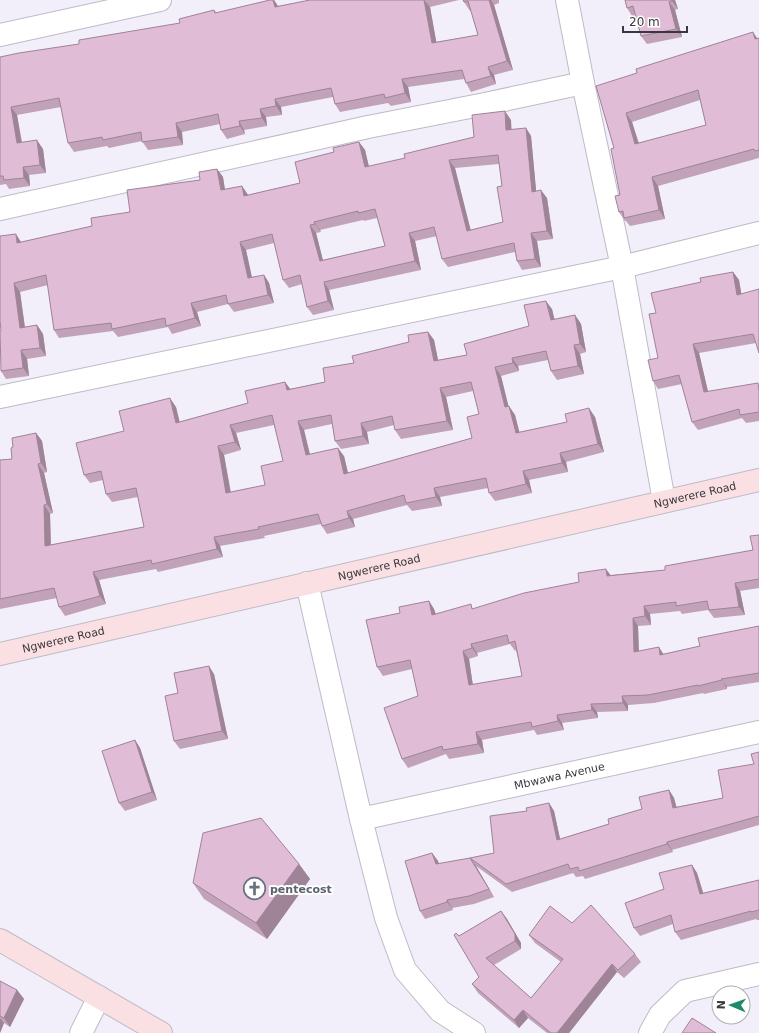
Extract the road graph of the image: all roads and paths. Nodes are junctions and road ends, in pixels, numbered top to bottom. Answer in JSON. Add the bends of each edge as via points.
{"nodes":[{"id":1,"x":160,"y":0,"type":"edge"},
{"id":2,"x":567,"y":0,"type":"edge"},
{"id":3,"x":0,"y":35,"type":"edge"},
{"id":4,"x":583,"y":83,"type":"junction"},
{"id":5,"x":0,"y":209,"type":"edge"},
{"id":6,"x":759,"y":233,"type":"edge"},
{"id":7,"x":622,"y":267,"type":"junction"},
{"id":8,"x":0,"y":396,"type":"edge"},
{"id":9,"x":759,"y":480,"type":"edge"},
{"id":10,"x":664,"y":501,"type":"junction"},
{"id":11,"x":307,"y":583,"type":"junction"},
{"id":12,"x":0,"y":654,"type":"edge"},
{"id":13,"x":759,"y":732,"type":"edge"},
{"id":14,"x":361,"y":819,"type":"junction"},
{"id":15,"x":0,"y":940,"type":"edge"},
{"id":16,"x":759,"y":974,"type":"edge"},
{"id":17,"x":99,"y":997,"type":"junction"},
{"id":18,"x":81,"y":1033,"type":"edge"},
{"id":19,"x":161,"y":1033,"type":"edge"},
{"id":20,"x":474,"y":1033,"type":"edge"},
{"id":21,"x":650,"y":1033,"type":"edge"}],
"edges":[{"from":1,"to":3,"type":"street"},
{"from":2,"to":4,"type":"street"},
{"from":4,"to":5,"type":"street"},
{"from":4,"to":7,"type":"street"},
{"from":6,"to":7,"type":"street"},
{"from":7,"to":8,"type":"street"},
{"from":7,"to":10,"type":"street"},
{"from":9,"to":10,"type":"street","name":"Ngwerere Road"},
{"from":10,"to":11,"type":"street","name":"Ngwerere Road"},
{"from":11,"to":12,"type":"street","name":"Ngwerere Road"},
{"from":11,"to":14,"type":"street"},
{"from":13,"to":14,"type":"street","name":"Mbwawa Avenue"},
{"from":14,"to":20,"type":"street","via":[[386,918],[405,970],[440,1011]]},
{"from":15,"to":17,"type":"street"},
{"from":16,"to":21,"type":"street","via":[[685,991],[660,1015]]},
{"from":17,"to":18,"type":"street"},
{"from":17,"to":19,"type":"street"}]}
